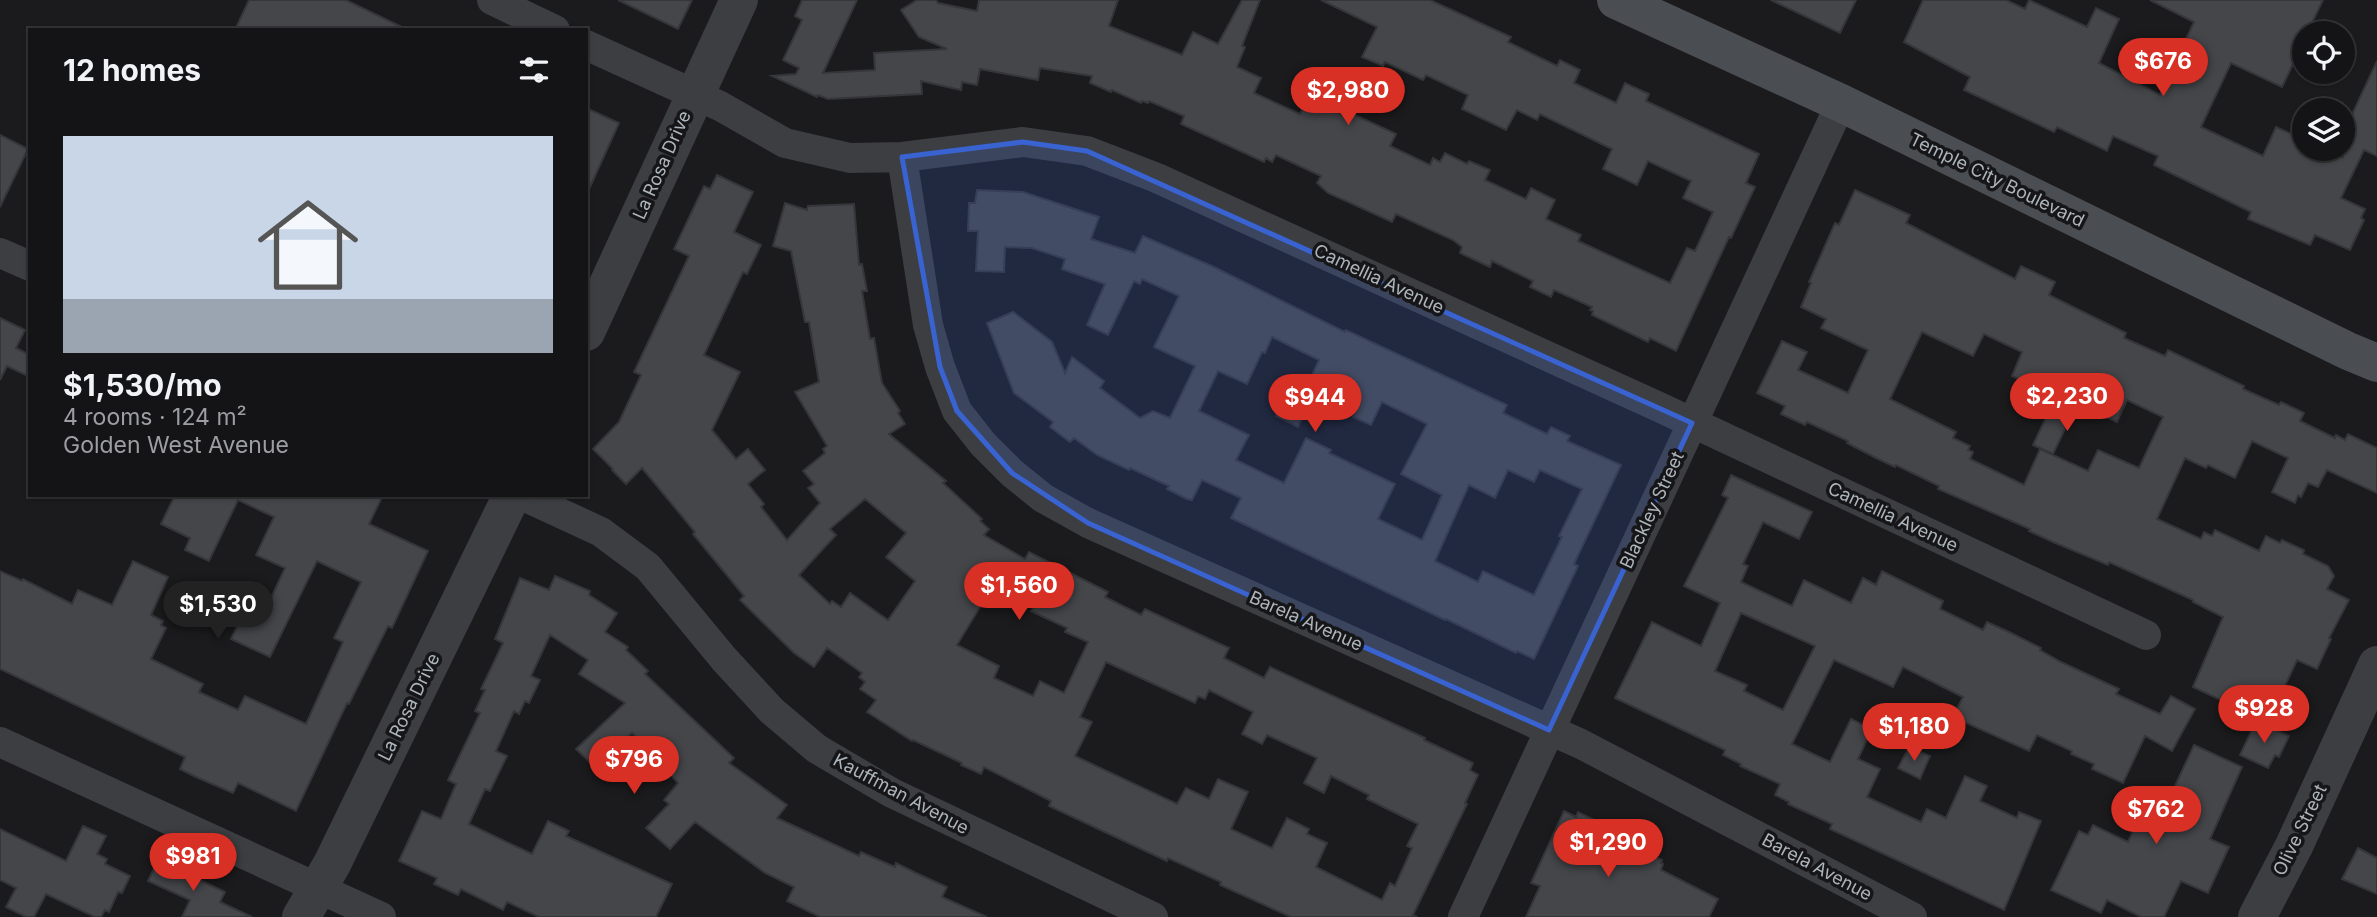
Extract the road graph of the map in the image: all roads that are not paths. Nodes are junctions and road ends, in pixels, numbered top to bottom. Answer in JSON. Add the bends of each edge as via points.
{"nodes":[{"id":1,"x":492,"y":0,"type":"edge"},
{"id":2,"x":739,"y":0,"type":"edge"},
{"id":3,"x":1616,"y":0,"type":"edge"},
{"id":4,"x":551,"y":28,"type":"edge"},
{"id":5,"x":588,"y":46,"type":"edge"},
{"id":6,"x":694,"y":95,"type":"junction"},
{"id":7,"x":1841,"y":103,"type":"junction"},
{"id":8,"x":902,"y":157,"type":"junction"},
{"id":9,"x":0,"y":253,"type":"edge"},
{"id":10,"x":28,"y":266,"type":"edge"},
{"id":11,"x":588,"y":328,"type":"edge"},
{"id":12,"x":2377,"y":363,"type":"edge"},
{"id":13,"x":1692,"y":423,"type":"junction"},
{"id":14,"x":511,"y":497,"type":"edge"},
{"id":15,"x":525,"y":497,"type":"edge"},
{"id":16,"x":2146,"y":635,"type":"dead end"},
{"id":17,"x":2377,"y":665,"type":"edge"},
{"id":18,"x":1549,"y":730,"type":"junction"},
{"id":19,"x":0,"y":741,"type":"edge"},
{"id":20,"x":310,"y":903,"type":"edge"},
{"id":21,"x":381,"y":917,"type":"edge"},
{"id":22,"x":1153,"y":917,"type":"edge"},
{"id":23,"x":1463,"y":917,"type":"edge"},
{"id":24,"x":1912,"y":917,"type":"edge"},
{"id":25,"x":2257,"y":917,"type":"edge"}],
"edges":[{"from":1,"to":4,"type":"street"},
{"from":2,"to":6,"type":"street","name":"La Rosa Drive"},
{"from":3,"to":7,"type":"main road","name":"Temple City Boulevard"},
{"from":5,"to":6,"type":"street","name":"Camellia Avenue"},
{"from":6,"to":8,"type":"street","name":"Camellia Avenue","via":[[785,143],[850,158]]},
{"from":6,"to":11,"type":"street","name":"La Rosa Drive"},
{"from":7,"to":12,"type":"main road","name":"Temple City Boulevard"},
{"from":7,"to":13,"type":"street","name":"Blackley Street"},
{"from":8,"to":13,"type":"street","name":"Camellia Avenue","via":[[1023,142],[1087,151],[1157,178]]},
{"from":8,"to":18,"type":"street","name":"Barela Avenue","via":[[928,325],[940,367],[957,411],[1012,473],[1043,498],[1088,523]]},
{"from":9,"to":10,"type":"street"},
{"from":13,"to":16,"type":"street","name":"Camellia Avenue"},
{"from":13,"to":18,"type":"street","name":"Blackley Street"},
{"from":14,"to":20,"type":"street","name":"La Rosa Drive"},
{"from":15,"to":22,"type":"street","name":"Kauffman Avenue","via":[[601,532],[648,567],[772,711],[817,749],[892,793]]},
{"from":17,"to":25,"type":"street","name":"Olive Street"},
{"from":18,"to":23,"type":"street","name":"Blackley Street"},
{"from":18,"to":24,"type":"street","name":"Barela Avenue"},
{"from":19,"to":20,"type":"street"},
{"from":20,"to":21,"type":"street"}]}
